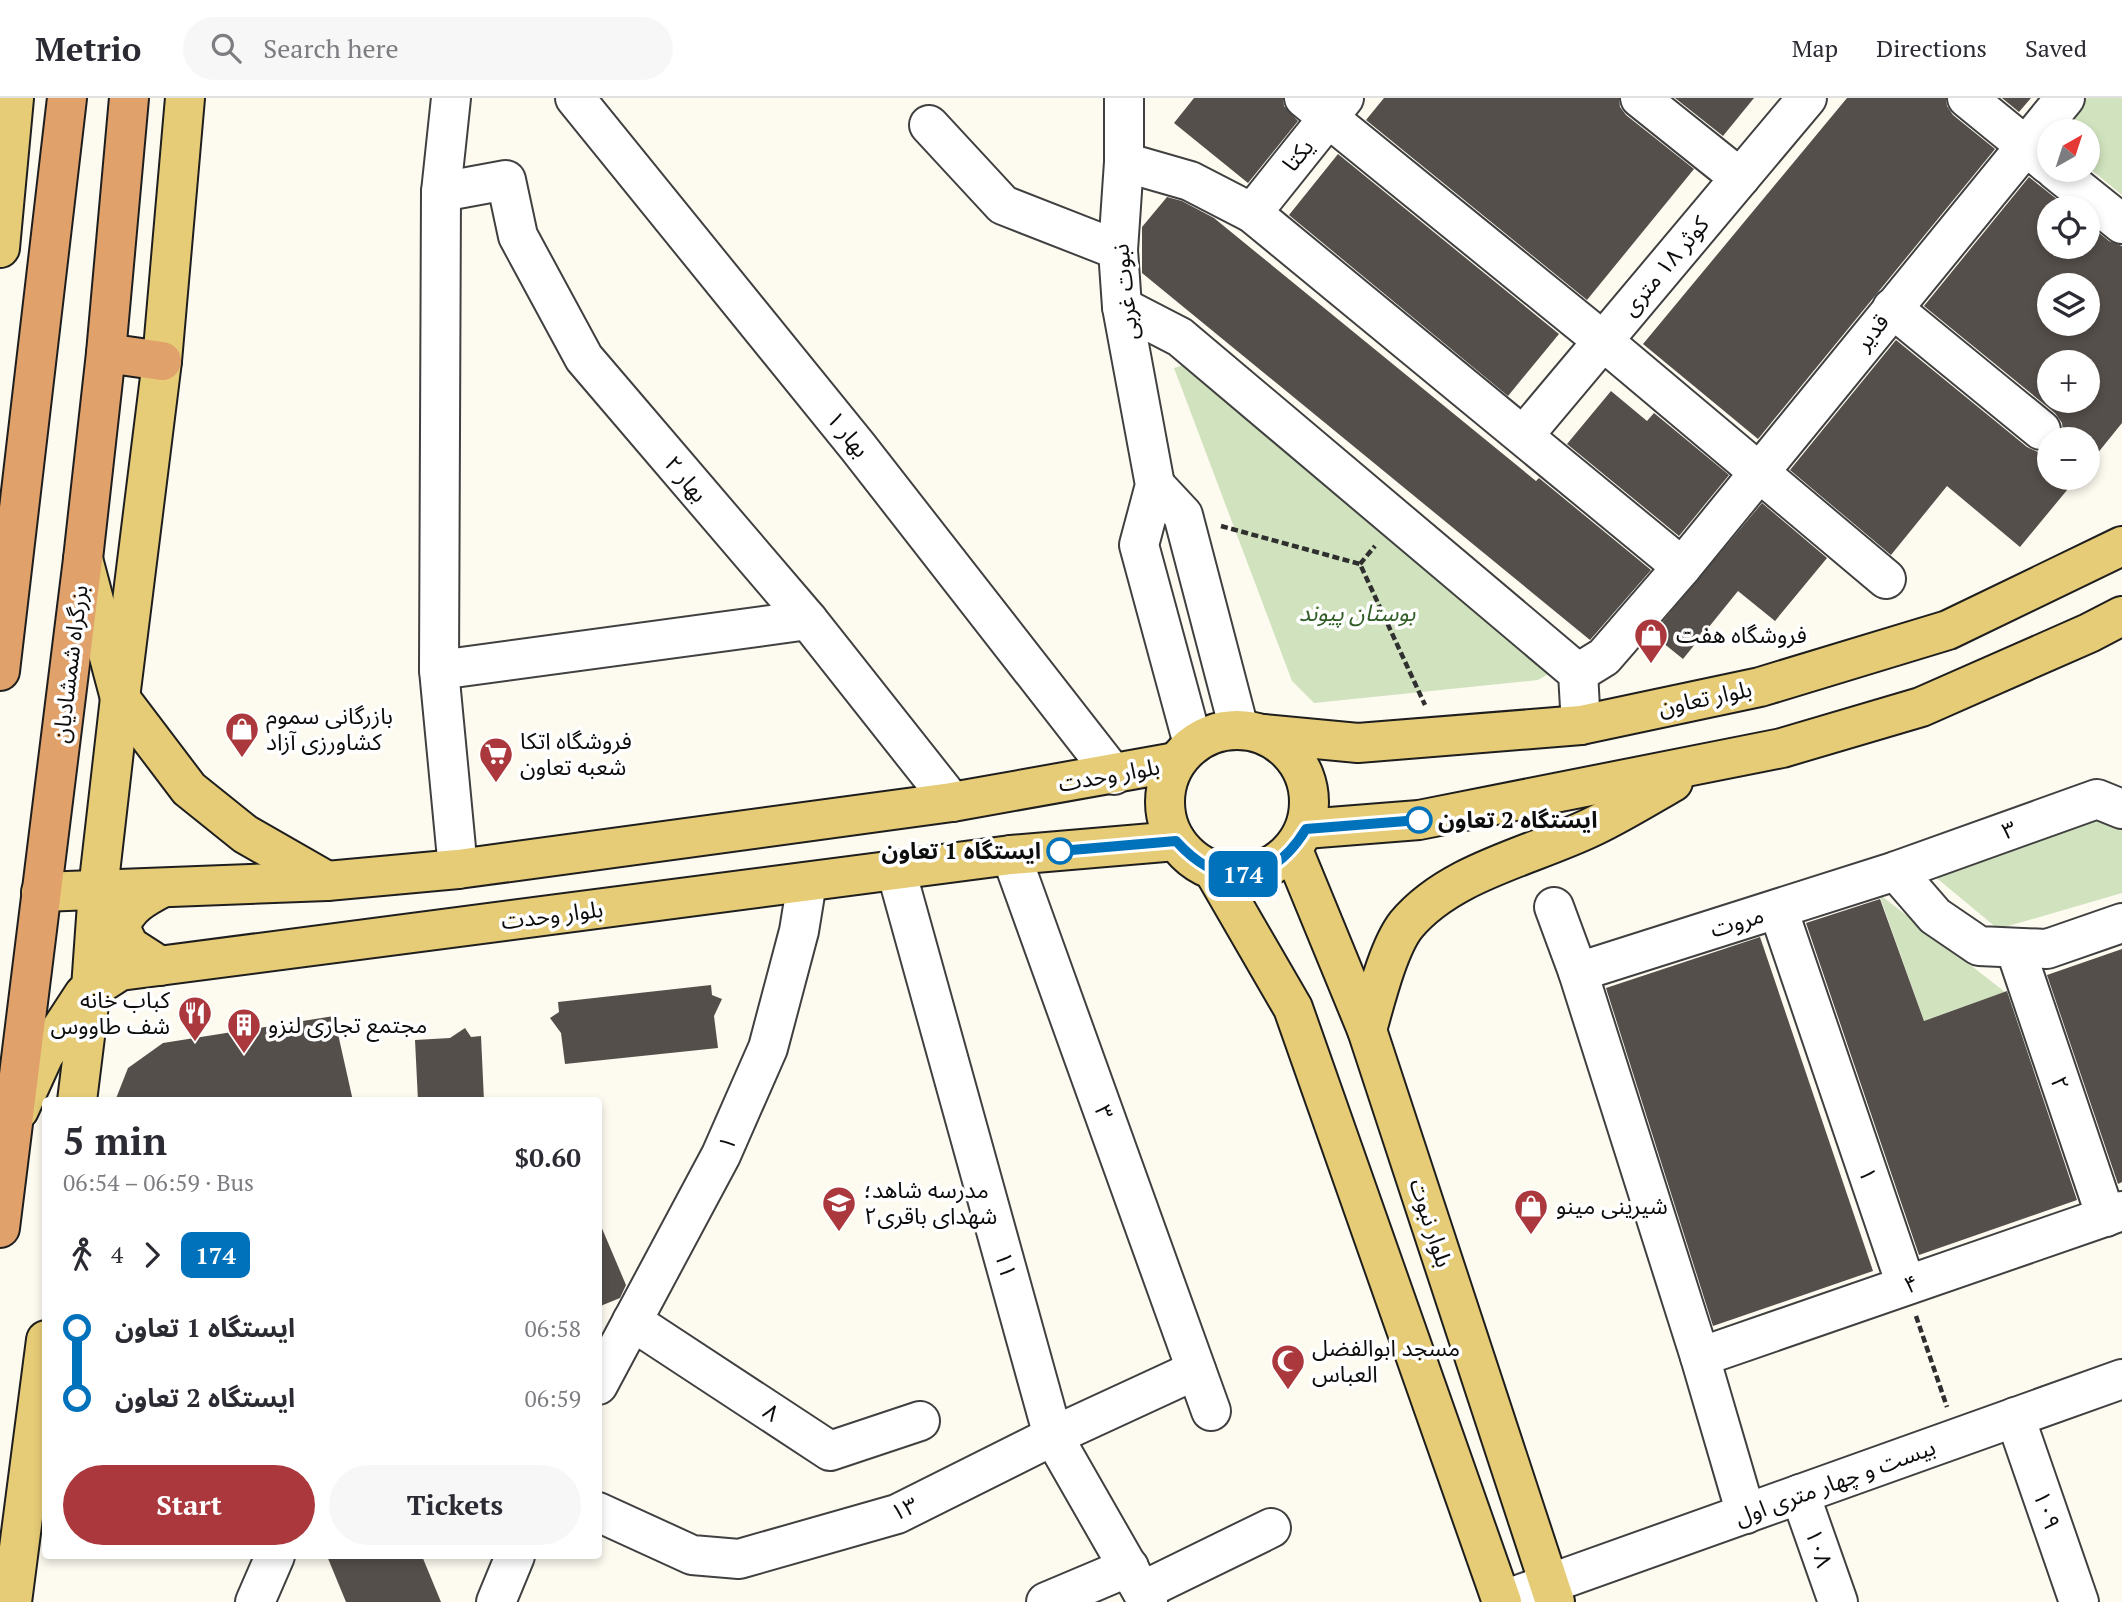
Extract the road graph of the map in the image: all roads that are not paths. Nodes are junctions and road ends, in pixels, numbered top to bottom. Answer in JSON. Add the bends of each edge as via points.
{"nodes":[{"id":1,"x":14,"y":98,"type":"edge"},
{"id":2,"x":67,"y":98,"type":"edge"},
{"id":3,"x":129,"y":98,"type":"edge"},
{"id":4,"x":185,"y":98,"type":"edge"},
{"id":5,"x":451,"y":98,"type":"edge"},
{"id":6,"x":575,"y":98,"type":"edge"},
{"id":7,"x":1124,"y":98,"type":"edge"},
{"id":8,"x":1640,"y":98,"type":"edge"},
{"id":9,"x":1807,"y":98,"type":"edge"},
{"id":10,"x":1967,"y":98,"type":"edge"},
{"id":11,"x":2065,"y":98,"type":"edge"},
{"id":12,"x":1325,"y":104,"type":"edge"},
{"id":13,"x":2058,"y":119,"type":"edge"},
{"id":14,"x":929,"y":125,"type":"dead end"},
{"id":15,"x":2037,"y":154,"type":"edge"},
{"id":16,"x":1124,"y":162,"type":"junction"},
{"id":17,"x":2037,"y":167,"type":"edge"},
{"id":18,"x":1740,"y":178,"type":"junction"},
{"id":19,"x":2071,"y":182,"type":"edge"},
{"id":20,"x":441,"y":192,"type":"junction"},
{"id":21,"x":1252,"y":213,"type":"junction"},
{"id":22,"x":2122,"y":224,"type":"edge"},
{"id":23,"x":0,"y":248,"type":"edge"},
{"id":24,"x":1118,"y":250,"type":"junction"},
{"id":25,"x":1122,"y":307,"type":"junction"},
{"id":26,"x":1892,"y":307,"type":"junction"},
{"id":27,"x":1603,"y":341,"type":"junction"},
{"id":28,"x":106,"y":353,"type":"junction"},
{"id":29,"x":162,"y":361,"type":"junction"},
{"id":30,"x":2037,"y":427,"type":"edge"},
{"id":31,"x":1524,"y":435,"type":"junction"},
{"id":32,"x":1759,"y":471,"type":"junction"},
{"id":33,"x":1155,"y":485,"type":"junction"},
{"id":34,"x":2122,"y":546,"type":"edge"},
{"id":35,"x":83,"y":559,"type":"junction"},
{"id":36,"x":1682,"y":567,"type":"junction"},
{"id":37,"x":1886,"y":579,"type":"dead end"},
{"id":38,"x":2122,"y":616,"type":"edge"},
{"id":39,"x":808,"y":620,"type":"junction"},
{"id":40,"x":439,"y":670,"type":"junction"},
{"id":41,"x":0,"y":671,"type":"edge"},
{"id":42,"x":1578,"y":673,"type":"junction"},
{"id":43,"x":120,"y":698,"type":"junction"},
{"id":44,"x":1581,"y":725,"type":"junction"},
{"id":45,"x":1251,"y":731,"type":"junction"},
{"id":46,"x":1184,"y":753,"type":"junction"},
{"id":47,"x":1702,"y":766,"type":"junction"},
{"id":48,"x":1114,"y":775,"type":"junction"},
{"id":49,"x":952,"y":802,"type":"junction"},
{"id":50,"x":2122,"y":809,"type":"edge"},
{"id":51,"x":1299,"y":839,"type":"junction"},
{"id":52,"x":1176,"y":841,"type":"junction"},
{"id":53,"x":1011,"y":855,"type":"junction"},
{"id":54,"x":458,"y":869,"type":"junction"},
{"id":55,"x":896,"y":870,"type":"junction"},
{"id":56,"x":1213,"y":870,"type":"junction"},
{"id":57,"x":1896,"y":871,"type":"junction"},
{"id":58,"x":327,"y":881,"type":"junction"},
{"id":59,"x":807,"y":882,"type":"junction"},
{"id":60,"x":162,"y":888,"type":"junction"},
{"id":61,"x":98,"y":890,"type":"junction"},
{"id":62,"x":41,"y":892,"type":"junction"},
{"id":63,"x":1553,"y":906,"type":"dead end"},
{"id":64,"x":1778,"y":909,"type":"junction"},
{"id":65,"x":2122,"y":923,"type":"edge"},
{"id":66,"x":2015,"y":948,"type":"junction"},
{"id":67,"x":160,"y":966,"type":"junction"},
{"id":68,"x":1578,"y":972,"type":"junction"},
{"id":69,"x":91,"y":988,"type":"junction"},
{"id":70,"x":1367,"y":1030,"type":"junction"},
{"id":71,"x":77,"y":1097,"type":"edge"},
{"id":72,"x":12,"y":1125,"type":"junction"},
{"id":73,"x":2114,"y":1214,"type":"edge"},
{"id":74,"x":0,"y":1228,"type":"edge"},
{"id":75,"x":1906,"y":1285,"type":"junction"},
{"id":76,"x":632,"y":1321,"type":"junction"},
{"id":77,"x":1700,"y":1357,"type":"junction"},
{"id":78,"x":1196,"y":1370,"type":"junction"},
{"id":79,"x":42,"y":1371,"type":"edge"},
{"id":80,"x":602,"y":1377,"type":"edge"},
{"id":81,"x":2122,"y":1379,"type":"edge"},
{"id":82,"x":1211,"y":1411,"type":"dead end"},
{"id":83,"x":2015,"y":1418,"type":"junction"},
{"id":84,"x":920,"y":1421,"type":"dead end"},
{"id":85,"x":1053,"y":1436,"type":"junction"},
{"id":86,"x":1800,"y":1494,"type":"junction"},
{"id":87,"x":602,"y":1514,"type":"edge"},
{"id":88,"x":1746,"y":1514,"type":"junction"},
{"id":89,"x":1271,"y":1528,"type":"dead end"},
{"id":90,"x":274,"y":1559,"type":"edge"},
{"id":91,"x":514,"y":1559,"type":"edge"},
{"id":92,"x":1140,"y":1587,"type":"edge"},
{"id":93,"x":1552,"y":1593,"type":"edge"},
{"id":94,"x":504,"y":1599,"type":"edge"},
{"id":95,"x":1502,"y":1601,"type":"edge"},
{"id":96,"x":12,"y":1602,"type":"edge"},
{"id":97,"x":255,"y":1602,"type":"edge"},
{"id":98,"x":1046,"y":1602,"type":"edge"},
{"id":99,"x":1838,"y":1602,"type":"edge"},
{"id":100,"x":2078,"y":1602,"type":"edge"}],
"edges":[{"from":1,"to":23,"type":"main road"},
{"from":2,"to":41,"type":"highway"},
{"from":3,"to":28,"type":"highway","name":"بزرگراه شمشادیان"},
{"from":4,"to":29,"type":"main road"},
{"from":5,"to":20,"type":"street"},
{"from":6,"to":48,"type":"street","name":"بهار ۱","via":[[858,447]]},
{"from":7,"to":16,"type":"street","name":"نبوت غربی"},
{"from":8,"to":18,"type":"street"},
{"from":9,"to":18,"type":"street","name":"کوثر ۱۸ متری"},
{"from":10,"to":15,"type":"street"},
{"from":11,"to":13,"type":"street","name":"قدیر"},
{"from":12,"to":21,"type":"street","name":"یکتا"},
{"from":12,"to":27,"type":"street"},
{"from":14,"to":24,"type":"street","via":[[1003,205]]},
{"from":16,"to":21,"type":"street","via":[[1191,181]]},
{"from":16,"to":24,"type":"street","name":"نبوت غربی"},
{"from":17,"to":26,"type":"street","name":"قدیر"},
{"from":18,"to":27,"type":"street","name":"کوثر ۱۸ متری"},
{"from":19,"to":22,"type":"street"},
{"from":20,"to":39,"type":"street","name":"بهار ۲","via":[[506,180],[518,236],[584,358]]},
{"from":20,"to":40,"type":"street"},
{"from":21,"to":31,"type":"street"},
{"from":24,"to":25,"type":"street","name":"نبوت غربی"},
{"from":25,"to":33,"type":"street","name":"نبوت غربی"},
{"from":25,"to":42,"type":"street","via":[[1180,337]]},
{"from":26,"to":30,"type":"street"},
{"from":26,"to":32,"type":"street","name":"قدیر"},
{"from":27,"to":31,"type":"street","name":"کوثر ۱۸ متری"},
{"from":27,"to":32,"type":"street"},
{"from":28,"to":29,"type":"highway"},
{"from":28,"to":35,"type":"highway","name":"بزرگراه شمشادیان"},
{"from":29,"to":43,"type":"main road"},
{"from":31,"to":36,"type":"street"},
{"from":32,"to":36,"type":"street","name":"قدیر"},
{"from":32,"to":37,"type":"street"},
{"from":33,"to":45,"type":"street","via":[[1183,515]]},
{"from":33,"to":46,"type":"street","name":"نبوت غربی","via":[[1139,545]]},
{"from":34,"to":44,"type":"main road","name":"بلوار تعاون","via":[[1948,630],[1760,687]]},
{"from":35,"to":43,"type":"main road"},
{"from":35,"to":62,"type":"highway","name":"بزرگراه شمشادیان"},
{"from":36,"to":42,"type":"street","name":"قدیر","via":[[1604,657]]},
{"from":38,"to":47,"type":"main road","via":[[1921,707]]},
{"from":39,"to":40,"type":"street"},
{"from":39,"to":49,"type":"street","name":"بهار ۲"},
{"from":40,"to":54,"type":"street"},
{"from":42,"to":44,"type":"street"},
{"from":43,"to":58,"type":"main road","via":[[189,789],[245,834]]},
{"from":43,"to":61,"type":"main road"},
{"from":44,"to":45,"type":"main road","name":"بلوار تعاون","via":[[1358,743]]},
{"from":45,"to":46,"type":"main road","via":[[1214,732]]},
{"from":45,"to":51,"type":"main road","via":[[1283,745],[1299,763],[1308,784],[1310,807]]},
{"from":46,"to":48,"type":"main road","name":"بلوار وحدت"},
{"from":46,"to":52,"type":"main road","via":[[1167,781],[1164,802]]},
{"from":47,"to":51,"type":"main road"},
{"from":47,"to":70,"type":"main road","via":[[1593,827],[1481,872],[1433,900],[1405,926],[1385,970]]},
{"from":48,"to":49,"type":"main road","name":"بلوار وحدت"},
{"from":49,"to":54,"type":"main road","name":"بلوار وحدت"},
{"from":50,"to":57,"type":"street","name":"۳","via":[[2097,799]]},
{"from":51,"to":56,"type":"main road","via":[[1265,870],[1230,875]]},
{"from":51,"to":70,"type":"main road","name":"بلوار نبوت"},
{"from":52,"to":53,"type":"main road","name":"بلوار وحدت"},
{"from":52,"to":56,"type":"main road","via":[[1192,859]]},
{"from":53,"to":55,"type":"main road","name":"بلوار وحدت"},
{"from":53,"to":78,"type":"street","name":"۳"},
{"from":54,"to":58,"type":"main road","name":"بلوار وحدت"},
{"from":55,"to":59,"type":"main road","name":"بلوار وحدت"},
{"from":55,"to":85,"type":"street","name":"۱۱"},
{"from":56,"to":95,"type":"main road","via":[[1293,1008]]},
{"from":57,"to":64,"type":"street","name":"مروت"},
{"from":57,"to":66,"type":"street","via":[[1934,916],[1979,946]]},
{"from":58,"to":60,"type":"main road","name":"بلوار وحدت"},
{"from":59,"to":67,"type":"main road","name":"بلوار وحدت"},
{"from":59,"to":76,"type":"street","name":"۱","via":[[768,1048],[721,1155]]},
{"from":60,"to":61,"type":"main road","name":"بلوار وحدت"},
{"from":60,"to":67,"type":"main road","via":[[136,902],[120,927],[129,946]]},
{"from":61,"to":62,"type":"main road","name":"بلوار وحدت"},
{"from":61,"to":69,"type":"main road"},
{"from":62,"to":72,"type":"highway","name":"بزرگراه شمشادیان"},
{"from":63,"to":68,"type":"street"},
{"from":64,"to":68,"type":"street","name":"مروت"},
{"from":64,"to":75,"type":"street","name":"۱"},
{"from":65,"to":66,"type":"street","via":[[2047,949]]},
{"from":66,"to":73,"type":"street","name":"۲"},
{"from":67,"to":69,"type":"main road","name":"بلوار وحدت","via":[[120,971]]},
{"from":68,"to":77,"type":"street"},
{"from":69,"to":71,"type":"main road"},
{"from":69,"to":72,"type":"main road","name":"بلوار وحدت","via":[[83,993],[44,1055]]},
{"from":70,"to":93,"type":"main road","name":"بلوار نبوت"},
{"from":72,"to":74,"type":"highway","name":"بزرگراه شمشادیان"},
{"from":73,"to":75,"type":"street","name":"۴"},
{"from":75,"to":77,"type":"street","name":"۴"},
{"from":76,"to":80,"type":"street","name":"۱"},
{"from":76,"to":84,"type":"street","name":"۸","via":[[830,1451]]},
{"from":77,"to":88,"type":"street"},
{"from":78,"to":82,"type":"street","name":"۳"},
{"from":78,"to":85,"type":"street","name":"۱۳"},
{"from":79,"to":96,"type":"main road"},
{"from":81,"to":83,"type":"street","name":"بیست و چهار متری اول"},
{"from":83,"to":86,"type":"street","name":"بیست و چهار متری اول"},
{"from":83,"to":100,"type":"street","name":"۱۰۹"},
{"from":85,"to":87,"type":"street","name":"۱۳","via":[[897,1514],[738,1559],[692,1555]]},
{"from":85,"to":92,"type":"street","name":"۱۱"},
{"from":86,"to":88,"type":"street","name":"بیست و چهار متری اول"},
{"from":86,"to":99,"type":"street","name":"۱۰۸"},
{"from":88,"to":93,"type":"street","name":"بیست و چهار متری اول"},
{"from":89,"to":92,"type":"street"},
{"from":90,"to":97,"type":"street"},
{"from":91,"to":94,"type":"street"},
{"from":92,"to":98,"type":"street"},
{"from":93,"to":95,"type":"street","name":"بیست و چهار متری اول"}]}
